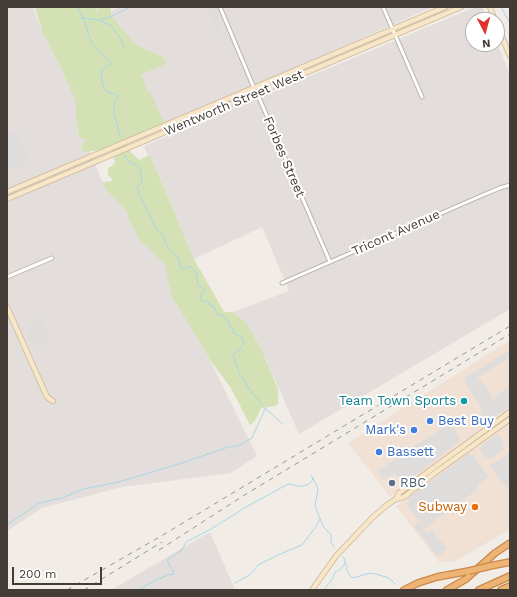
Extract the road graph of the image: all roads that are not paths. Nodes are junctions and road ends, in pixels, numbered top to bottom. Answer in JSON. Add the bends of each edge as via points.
{"nodes":[{"id":1,"x":222,"y":7,"type":"edge"},
{"id":2,"x":383,"y":7,"type":"edge"},
{"id":3,"x":445,"y":7,"type":"edge"},
{"id":4,"x":461,"y":7,"type":"edge"},
{"id":5,"x":393,"y":29,"type":"junction"},
{"id":6,"x":395,"y":35,"type":"junction"},
{"id":7,"x":505,"y":44,"type":"edge"},
{"id":8,"x":510,"y":56,"type":"edge"},
{"id":9,"x":254,"y":87,"type":"junction"},
{"id":10,"x":257,"y":93,"type":"junction"},
{"id":11,"x":422,"y":97,"type":"dead end"},
{"id":12,"x":510,"y":185,"type":"edge"},
{"id":13,"x":7,"y":192,"type":"edge"},
{"id":14,"x":7,"y":199,"type":"edge"},
{"id":15,"x":52,"y":258,"type":"dead end"},
{"id":16,"x":330,"y":262,"type":"junction"},
{"id":17,"x":7,"y":277,"type":"edge"},
{"id":18,"x":282,"y":283,"type":"dead end"},
{"id":19,"x":7,"y":307,"type":"edge"},
{"id":20,"x":52,"y":401,"type":"dead end"},
{"id":21,"x":510,"y":412,"type":"edge"},
{"id":22,"x":510,"y":419,"type":"edge"},
{"id":23,"x":396,"y":499,"type":"junction"},
{"id":24,"x":510,"y":544,"type":"edge"},
{"id":25,"x":510,"y":562,"type":"edge"},
{"id":26,"x":510,"y":576,"type":"edge"},
{"id":27,"x":510,"y":586,"type":"edge"},
{"id":28,"x":312,"y":590,"type":"edge"},
{"id":29,"x":404,"y":590,"type":"edge"},
{"id":30,"x":447,"y":590,"type":"edge"},
{"id":31,"x":479,"y":590,"type":"edge"},
{"id":32,"x":501,"y":590,"type":"edge"}],
"edges":[{"from":1,"to":9,"type":"street","name":"Forbes Street"},
{"from":2,"to":5,"type":"street"},
{"from":3,"to":5,"type":"main road","name":"Wentworth Street West"},
{"from":4,"to":6,"type":"main road","name":"Wentworth Street West"},
{"from":5,"to":6,"type":"street"},
{"from":5,"to":9,"type":"main road","name":"Wentworth Street West"},
{"from":6,"to":10,"type":"main road","name":"Wentworth Street West"},
{"from":6,"to":11,"type":"street"},
{"from":7,"to":8,"type":"main road"},
{"from":9,"to":10,"type":"street","name":"Forbes Street"},
{"from":9,"to":13,"type":"main road","name":"Wentworth Street West"},
{"from":10,"to":14,"type":"main road","name":"Wentworth Street West"},
{"from":10,"to":16,"type":"street","name":"Forbes Street"},
{"from":12,"to":16,"type":"street","name":"Tricont Avenue"},
{"from":15,"to":17,"type":"street"},
{"from":16,"to":18,"type":"street","name":"Tricont Avenue"},
{"from":19,"to":20,"type":"main road","via":[[47,397]]},
{"from":21,"to":23,"type":"main road","via":[[399,493]]},
{"from":22,"to":23,"type":"main road","via":[[404,498]]},
{"from":23,"to":28,"type":"main road","via":[[364,526],[336,556]]},
{"from":24,"to":30,"type":"highway"},
{"from":25,"to":29,"type":"highway","bridge":true,"via":[[437,577]]},
{"from":26,"to":31,"type":"highway"},
{"from":27,"to":32,"type":"highway"}]}
